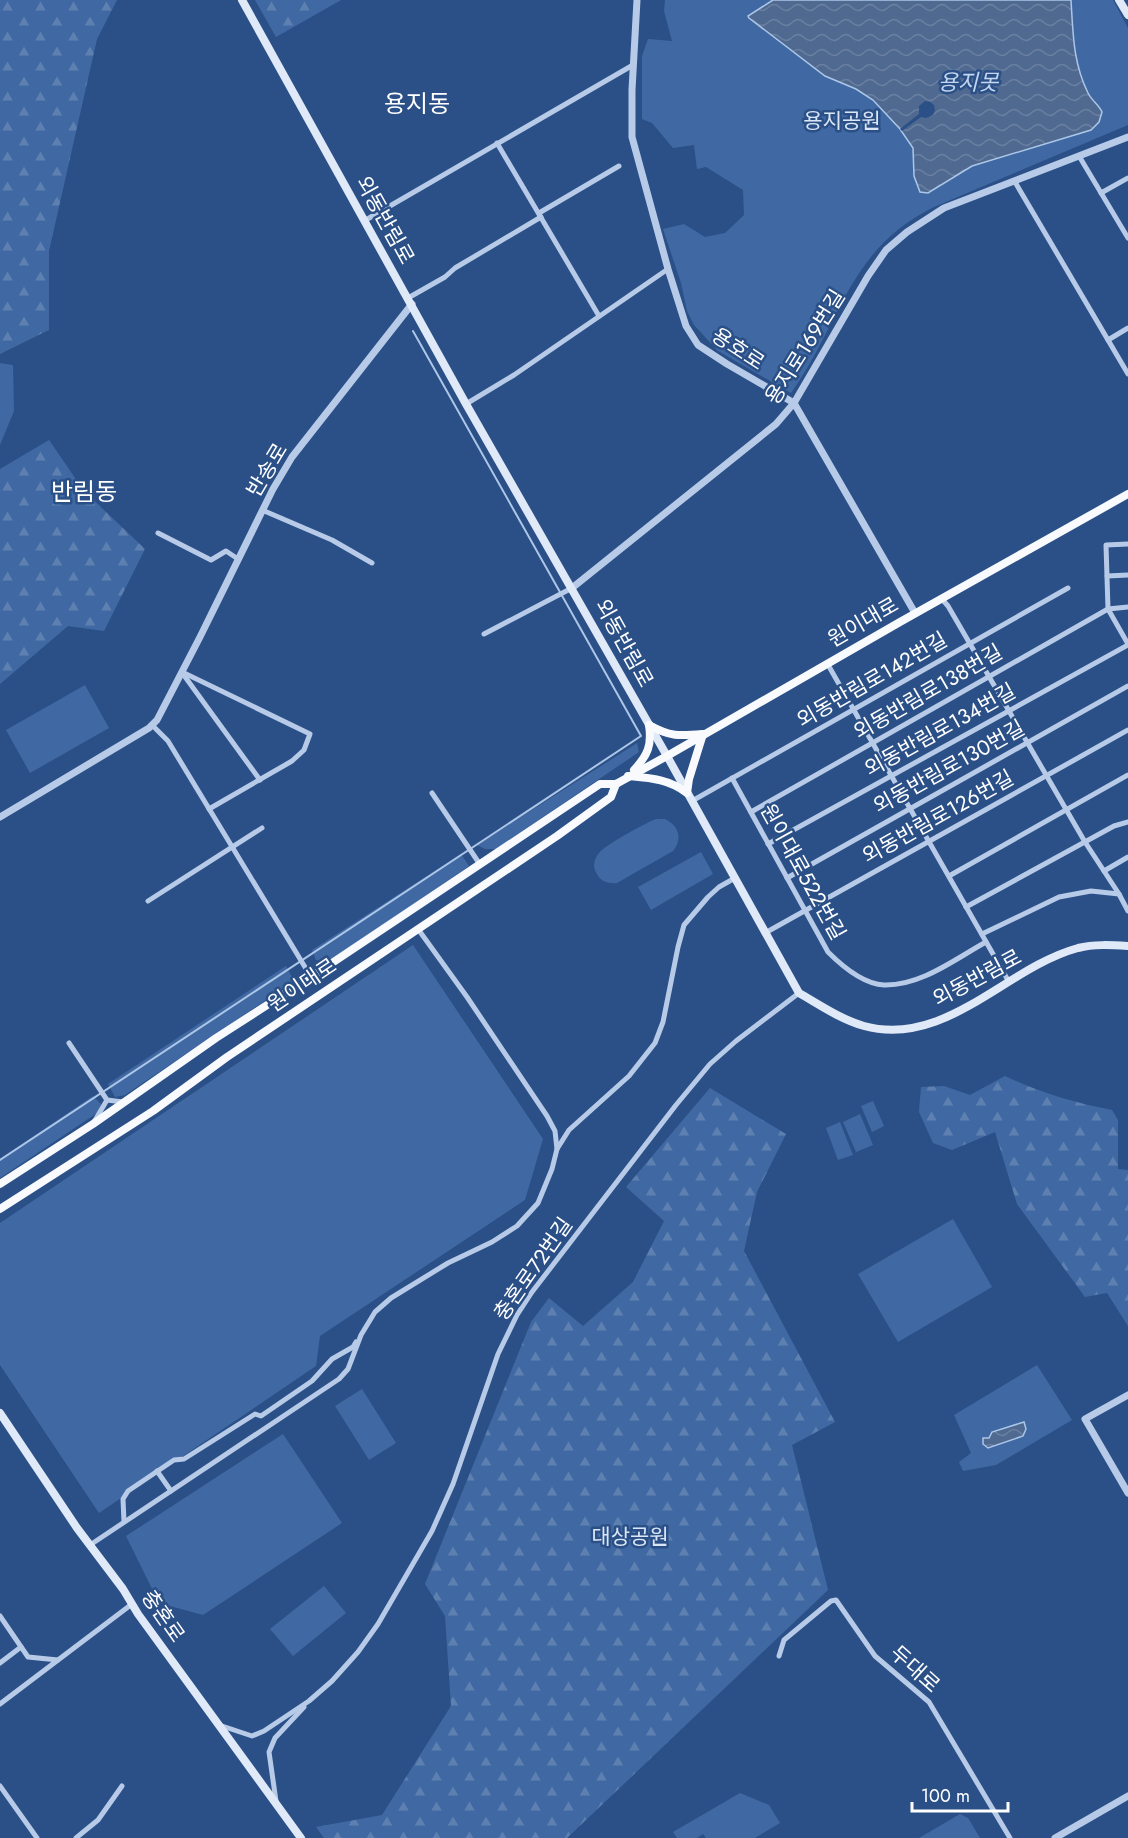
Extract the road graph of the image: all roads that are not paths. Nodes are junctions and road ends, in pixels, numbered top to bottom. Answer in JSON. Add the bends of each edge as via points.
{"nodes":[{"id":1,"x":242,"y":0,"type":"edge"},
{"id":2,"x":637,"y":0,"type":"edge"},
{"id":3,"x":1119,"y":0,"type":"edge"},
{"id":4,"x":1128,"y":15,"type":"edge"},
{"id":5,"x":633,"y":65,"type":"junction"},
{"id":6,"x":1128,"y":137,"type":"edge"},
{"id":7,"x":498,"y":143,"type":"junction"},
{"id":8,"x":1079,"y":156,"type":"junction"},
{"id":9,"x":619,"y":166,"type":"dead end"},
{"id":10,"x":1128,"y":178,"type":"edge"},
{"id":11,"x":1015,"y":182,"type":"junction"},
{"id":12,"x":1101,"y":193,"type":"junction"},
{"id":13,"x":540,"y":215,"type":"junction"},
{"id":14,"x":364,"y":220,"type":"junction"},
{"id":15,"x":1128,"y":238,"type":"edge"},
{"id":16,"x":668,"y":268,"type":"junction"},
{"id":17,"x":410,"y":301,"type":"junction"},
{"id":18,"x":599,"y":316,"type":"junction"},
{"id":19,"x":1128,"y":328,"type":"edge"},
{"id":20,"x":1108,"y":340,"type":"junction"},
{"id":21,"x":1128,"y":374,"type":"edge"},
{"id":22,"x":794,"y":403,"type":"junction"},
{"id":23,"x":466,"y":404,"type":"junction"},
{"id":24,"x":1128,"y":494,"type":"edge"},
{"id":25,"x":262,"y":510,"type":"junction"},
{"id":26,"x":158,"y":533,"type":"dead end"},
{"id":27,"x":1128,"y":544,"type":"edge"},
{"id":28,"x":238,"y":559,"type":"junction"},
{"id":29,"x":372,"y":563,"type":"dead end"},
{"id":30,"x":1128,"y":575,"type":"edge"},
{"id":31,"x":1107,"y":576,"type":"junction"},
{"id":32,"x":1068,"y":588,"type":"dead end"},
{"id":33,"x":569,"y":590,"type":"junction"},
{"id":34,"x":941,"y":598,"type":"junction"},
{"id":35,"x":1126,"y":608,"type":"edge"},
{"id":36,"x":1108,"y":609,"type":"junction"},
{"id":37,"x":915,"y":613,"type":"junction"},
{"id":38,"x":484,"y":634,"type":"dead end"},
{"id":39,"x":969,"y":644,"type":"junction"},
{"id":40,"x":1128,"y":644,"type":"edge"},
{"id":41,"x":827,"y":663,"type":"junction"},
{"id":42,"x":182,"y":672,"type":"junction"},
{"id":43,"x":989,"y":677,"type":"junction"},
{"id":44,"x":1128,"y":686,"type":"edge"},
{"id":45,"x":855,"y":709,"type":"junction"},
{"id":46,"x":1009,"y":711,"type":"junction"},
{"id":47,"x":152,"y":725,"type":"junction"},
{"id":48,"x":649,"y":725,"type":"junction"},
{"id":49,"x":1128,"y":730,"type":"edge"},
{"id":50,"x":703,"y":734,"type":"junction"},
{"id":51,"x":874,"y":742,"type":"junction"},
{"id":52,"x":1027,"y":743,"type":"junction"},
{"id":53,"x":667,"y":756,"type":"junction"},
{"id":54,"x":1128,"y":775,"type":"edge"},
{"id":55,"x":628,"y":776,"type":"junction"},
{"id":56,"x":892,"y":776,"type":"junction"},
{"id":57,"x":1046,"y":776,"type":"junction"},
{"id":58,"x":732,"y":778,"type":"junction"},
{"id":59,"x":260,"y":780,"type":"junction"},
{"id":60,"x":616,"y":784,"type":"junction"},
{"id":61,"x":432,"y":793,"type":"dead end"},
{"id":62,"x":687,"y":793,"type":"junction"},
{"id":63,"x":692,"y":801,"type":"junction"},
{"id":64,"x":911,"y":808,"type":"junction"},
{"id":65,"x":209,"y":809,"type":"junction"},
{"id":66,"x":1066,"y":810,"type":"junction"},
{"id":67,"x":751,"y":812,"type":"junction"},
{"id":68,"x":0,"y":816,"type":"edge"},
{"id":69,"x":1128,"y":822,"type":"edge"},
{"id":70,"x":262,"y":828,"type":"dead end"},
{"id":71,"x":929,"y":841,"type":"junction"},
{"id":72,"x":1084,"y":842,"type":"junction"},
{"id":73,"x":768,"y":844,"type":"junction"},
{"id":74,"x":233,"y":846,"type":"junction"},
{"id":75,"x":1128,"y":857,"type":"edge"},
{"id":76,"x":479,"y":863,"type":"junction"},
{"id":77,"x":1104,"y":871,"type":"junction"},
{"id":78,"x":949,"y":876,"type":"junction"},
{"id":79,"x":735,"y":878,"type":"junction"},
{"id":80,"x":787,"y":878,"type":"junction"},
{"id":81,"x":1123,"y":897,"type":"edge"},
{"id":82,"x":148,"y":901,"type":"dead end"},
{"id":83,"x":966,"y":907,"type":"junction"},
{"id":84,"x":805,"y":911,"type":"junction"},
{"id":85,"x":1128,"y":911,"type":"edge"},
{"id":86,"x":418,"y":929,"type":"junction"},
{"id":87,"x":765,"y":933,"type":"junction"},
{"id":88,"x":982,"y":934,"type":"junction"},
{"id":89,"x":986,"y":942,"type":"junction"},
{"id":90,"x":1128,"y":946,"type":"edge"},
{"id":91,"x":311,"y":977,"type":"junction"},
{"id":92,"x":1009,"y":982,"type":"junction"},
{"id":93,"x":799,"y":993,"type":"junction"},
{"id":94,"x":69,"y":1043,"type":"dead end"},
{"id":95,"x":107,"y":1100,"type":"junction"},
{"id":96,"x":124,"y":1102,"type":"junction"},
{"id":97,"x":93,"y":1124,"type":"junction"},
{"id":98,"x":556,"y":1149,"type":"junction"},
{"id":99,"x":0,"y":1184,"type":"edge"},
{"id":100,"x":0,"y":1209,"type":"edge"},
{"id":101,"x":361,"y":1335,"type":"junction"},
{"id":102,"x":1128,"y":1395,"type":"edge"},
{"id":103,"x":0,"y":1413,"type":"edge"},
{"id":104,"x":157,"y":1471,"type":"junction"},
{"id":105,"x":171,"y":1491,"type":"junction"},
{"id":106,"x":1128,"y":1493,"type":"edge"},
{"id":107,"x":124,"y":1522,"type":"junction"},
{"id":108,"x":90,"y":1545,"type":"junction"},
{"id":109,"x":132,"y":1604,"type":"junction"},
{"id":110,"x":0,"y":1616,"type":"edge"},
{"id":111,"x":21,"y":1647,"type":"junction"},
{"id":112,"x":779,"y":1656,"type":"dead end"},
{"id":113,"x":58,"y":1660,"type":"junction"},
{"id":114,"x":0,"y":1663,"type":"edge"},
{"id":115,"x":309,"y":1701,"type":"junction"},
{"id":116,"x":0,"y":1704,"type":"edge"},
{"id":117,"x":219,"y":1725,"type":"junction"},
{"id":118,"x":0,"y":1786,"type":"edge"},
{"id":119,"x":122,"y":1786,"type":"dead end"},
{"id":120,"x":1128,"y":1796,"type":"edge"},
{"id":121,"x":276,"y":1804,"type":"junction"},
{"id":122,"x":37,"y":1838,"type":"edge"},
{"id":123,"x":76,"y":1838,"type":"edge"},
{"id":124,"x":301,"y":1838,"type":"edge"},
{"id":125,"x":1010,"y":1838,"type":"edge"},
{"id":126,"x":1055,"y":1838,"type":"edge"}],
"edges":[{"from":1,"to":14,"type":"main road","name":"외동반림로"},
{"from":2,"to":5,"type":"street","name":"용호로"},
{"from":3,"to":4,"type":"main road"},
{"from":5,"to":7,"type":"street"},
{"from":5,"to":16,"type":"street","name":"용호로","via":[[632,137]]},
{"from":6,"to":8,"type":"street","name":"용지로169번길"},
{"from":7,"to":13,"type":"street"},
{"from":7,"to":14,"type":"street"},
{"from":8,"to":11,"type":"street","name":"용지로169번길"},
{"from":8,"to":12,"type":"street"},
{"from":9,"to":13,"type":"street"},
{"from":10,"to":12,"type":"street"},
{"from":11,"to":20,"type":"street"},
{"from":11,"to":22,"type":"street","name":"용지로169번길","via":[[944,208],[886,250]]},
{"from":12,"to":15,"type":"street"},
{"from":13,"to":17,"type":"street"},
{"from":13,"to":18,"type":"street"},
{"from":14,"to":17,"type":"main road","name":"외동반림로"},
{"from":16,"to":18,"type":"street"},
{"from":16,"to":22,"type":"street","name":"용호로","via":[[686,326],[698,345]]},
{"from":17,"to":23,"type":"main road","name":"외동반림로"},
{"from":17,"to":25,"type":"street","name":"반송로","via":[[292,457]]},
{"from":18,"to":23,"type":"street"},
{"from":19,"to":20,"type":"street"},
{"from":20,"to":21,"type":"street"},
{"from":22,"to":33,"type":"street","name":"용지로169번길","via":[[751,446]]},
{"from":22,"to":37,"type":"street","name":"용호로"},
{"from":23,"to":33,"type":"main road","name":"외동반림로"},
{"from":24,"to":34,"type":"main road","name":"원이대로"},
{"from":25,"to":28,"type":"street","name":"반송로"},
{"from":25,"to":29,"type":"street","via":[[332,540]]},
{"from":26,"to":28,"type":"street","via":[[211,560],[226,551]]},
{"from":27,"to":31,"type":"street","via":[[1106,545]]},
{"from":28,"to":42,"type":"street","name":"반송로"},
{"from":30,"to":31,"type":"street"},
{"from":31,"to":36,"type":"street"},
{"from":32,"to":39,"type":"street","name":"외동반림로142번길"},
{"from":33,"to":38,"type":"street"},
{"from":33,"to":48,"type":"main road","name":"외동반림로"},
{"from":34,"to":37,"type":"main road","name":"원이대로"},
{"from":34,"to":39,"type":"street"},
{"from":35,"to":36,"type":"street","name":"외동반림로138번길"},
{"from":36,"to":40,"type":"street"},
{"from":36,"to":43,"type":"street","name":"외동반림로138번길"},
{"from":37,"to":41,"type":"main road","name":"원이대로"},
{"from":39,"to":43,"type":"street"},
{"from":39,"to":45,"type":"street","name":"외동반림로142번길"},
{"from":40,"to":46,"type":"street","name":"외동반림로134번길"},
{"from":41,"to":45,"type":"street"},
{"from":41,"to":50,"type":"main road","name":"원이대로"},
{"from":42,"to":47,"type":"street","name":"반송로"},
{"from":42,"to":59,"type":"street"},
{"from":42,"to":59,"type":"street","via":[[310,734],[304,750]]},
{"from":43,"to":46,"type":"street"},
{"from":43,"to":51,"type":"street","name":"외동반림로138번길"},
{"from":44,"to":52,"type":"street","name":"외동반림로130번길"},
{"from":45,"to":51,"type":"street"},
{"from":45,"to":58,"type":"street","name":"외동반림로142번길"},
{"from":46,"to":52,"type":"street"},
{"from":46,"to":56,"type":"street","name":"외동반림로134번길"},
{"from":47,"to":65,"type":"street","via":[[168,741]]},
{"from":47,"to":68,"type":"street","name":"반송로"},
{"from":48,"to":50,"type":"main road","via":[[677,736]]},
{"from":48,"to":53,"type":"main road","name":"외동반림로"},
{"from":48,"to":55,"type":"main road","via":[[652,741],[641,763]]},
{"from":49,"to":57,"type":"street","name":"외동반림로126번길"},
{"from":50,"to":53,"type":"main road","name":"원이대로"},
{"from":50,"to":62,"type":"main road"},
{"from":51,"to":56,"type":"street"},
{"from":51,"to":67,"type":"street","name":"외동반림로138번길"},
{"from":52,"to":57,"type":"street"},
{"from":52,"to":64,"type":"street","name":"외동반림로130번길"},
{"from":53,"to":55,"type":"main road","name":"원이대로"},
{"from":53,"to":62,"type":"main road","name":"외동반림로"},
{"from":54,"to":66,"type":"street"},
{"from":55,"to":60,"type":"main road","name":"원이대로"},
{"from":55,"to":62,"type":"main road","via":[[676,784]]},
{"from":56,"to":64,"type":"street"},
{"from":56,"to":73,"type":"street","name":"외동반림로134번길"},
{"from":57,"to":66,"type":"street"},
{"from":57,"to":71,"type":"street","name":"외동반림로126번길"},
{"from":58,"to":63,"type":"street","name":"외동반림로142번길"},
{"from":58,"to":67,"type":"street","name":"원이대로522번길"},
{"from":59,"to":65,"type":"street"},
{"from":60,"to":76,"type":"main road","name":"원이대로","via":[[600,784]]},
{"from":60,"to":86,"type":"main road","name":"원이대로","via":[[611,797]]},
{"from":61,"to":76,"type":"street"},
{"from":62,"to":63,"type":"main road","name":"외동반림로"},
{"from":63,"to":79,"type":"main road","name":"외동반림로"},
{"from":64,"to":71,"type":"street"},
{"from":64,"to":80,"type":"street","name":"외동반림로130번길"},
{"from":65,"to":74,"type":"street"},
{"from":66,"to":72,"type":"street"},
{"from":66,"to":78,"type":"street"},
{"from":67,"to":73,"type":"street","name":"원이대로522번길"},
{"from":69,"to":72,"type":"street"},
{"from":70,"to":74,"type":"street"},
{"from":71,"to":78,"type":"street"},
{"from":71,"to":84,"type":"street","name":"외동반림로126번길"},
{"from":72,"to":77,"type":"street"},
{"from":72,"to":83,"type":"street"},
{"from":73,"to":80,"type":"street","name":"원이대로522번길"},
{"from":74,"to":82,"type":"street"},
{"from":74,"to":91,"type":"street"},
{"from":75,"to":77,"type":"street"},
{"from":76,"to":91,"type":"main road","name":"원이대로"},
{"from":77,"to":81,"type":"street"},
{"from":78,"to":83,"type":"street"},
{"from":79,"to":87,"type":"main road","name":"외동반림로"},
{"from":79,"to":98,"type":"street","via":[[708,897],[684,925],[655,1042],[629,1076],[569,1130]]},
{"from":80,"to":84,"type":"street","name":"원이대로522번길"},
{"from":81,"to":85,"type":"street"},
{"from":81,"to":88,"type":"street","via":[[1091,891],[1059,897]]},
{"from":83,"to":88,"type":"street"},
{"from":84,"to":87,"type":"street","name":"외동반림로126번길"},
{"from":84,"to":89,"type":"street","name":"원이대로522번길","via":[[828,952],[841,965],[882,985],[920,979]]},
{"from":86,"to":98,"type":"street","via":[[547,1116],[555,1131]]},
{"from":86,"to":100,"type":"main road","name":"원이대로","via":[[153,1111]]},
{"from":87,"to":93,"type":"main road","name":"외동반림로"},
{"from":88,"to":89,"type":"street"},
{"from":89,"to":92,"type":"street"},
{"from":90,"to":92,"type":"main road","name":"외동반림로","via":[[1079,948]]},
{"from":91,"to":96,"type":"main road","name":"원이대로"},
{"from":92,"to":93,"type":"main road","name":"외동반림로","via":[[957,1013],[924,1026],[896,1030],[865,1026],[835,1015]]},
{"from":93,"to":115,"type":"street","name":"충혼로72번길","via":[[710,1064],[532,1292],[498,1354],[453,1484],[432,1531],[358,1652]]},
{"from":94,"to":95,"type":"street"},
{"from":95,"to":96,"type":"street"},
{"from":95,"to":97,"type":"street"},
{"from":96,"to":97,"type":"main road","name":"원이대로"},
{"from":97,"to":99,"type":"main road","name":"원이대로"},
{"from":98,"to":101,"type":"street","via":[[538,1203],[517,1226],[391,1298],[375,1312]]},
{"from":101,"to":104,"type":"street","via":[[353,1347],[332,1359],[312,1381],[261,1416],[255,1414],[184,1460],[174,1460]]},
{"from":101,"to":105,"type":"street","via":[[348,1369],[339,1379]]},
{"from":102,"to":106,"type":"street","via":[[1084,1419]]},
{"from":103,"to":108,"type":"main road","name":"충혼로"},
{"from":104,"to":105,"type":"street"},
{"from":104,"to":107,"type":"street","via":[[128,1491],[123,1499]]},
{"from":105,"to":107,"type":"street"},
{"from":107,"to":108,"type":"street"},
{"from":108,"to":109,"type":"main road","name":"충혼로"},
{"from":109,"to":113,"type":"street"},
{"from":109,"to":117,"type":"main road","name":"충혼로"},
{"from":110,"to":111,"type":"street"},
{"from":111,"to":113,"type":"street","via":[[28,1657]]},
{"from":111,"to":114,"type":"street"},
{"from":112,"to":125,"type":"street","name":"두대로","via":[[784,1640],[836,1600],[875,1656],[929,1702]]},
{"from":113,"to":116,"type":"street"},
{"from":115,"to":117,"type":"street","name":"충혼로72번길","via":[[252,1736]]},
{"from":115,"to":121,"type":"street","name":"충혼로72번길","via":[[275,1738],[269,1752]]},
{"from":117,"to":121,"type":"main road","name":"충혼로"},
{"from":118,"to":122,"type":"street"},
{"from":119,"to":123,"type":"street","via":[[94,1824]]},
{"from":120,"to":126,"type":"street"},
{"from":121,"to":124,"type":"main road","name":"충혼로"}]}
